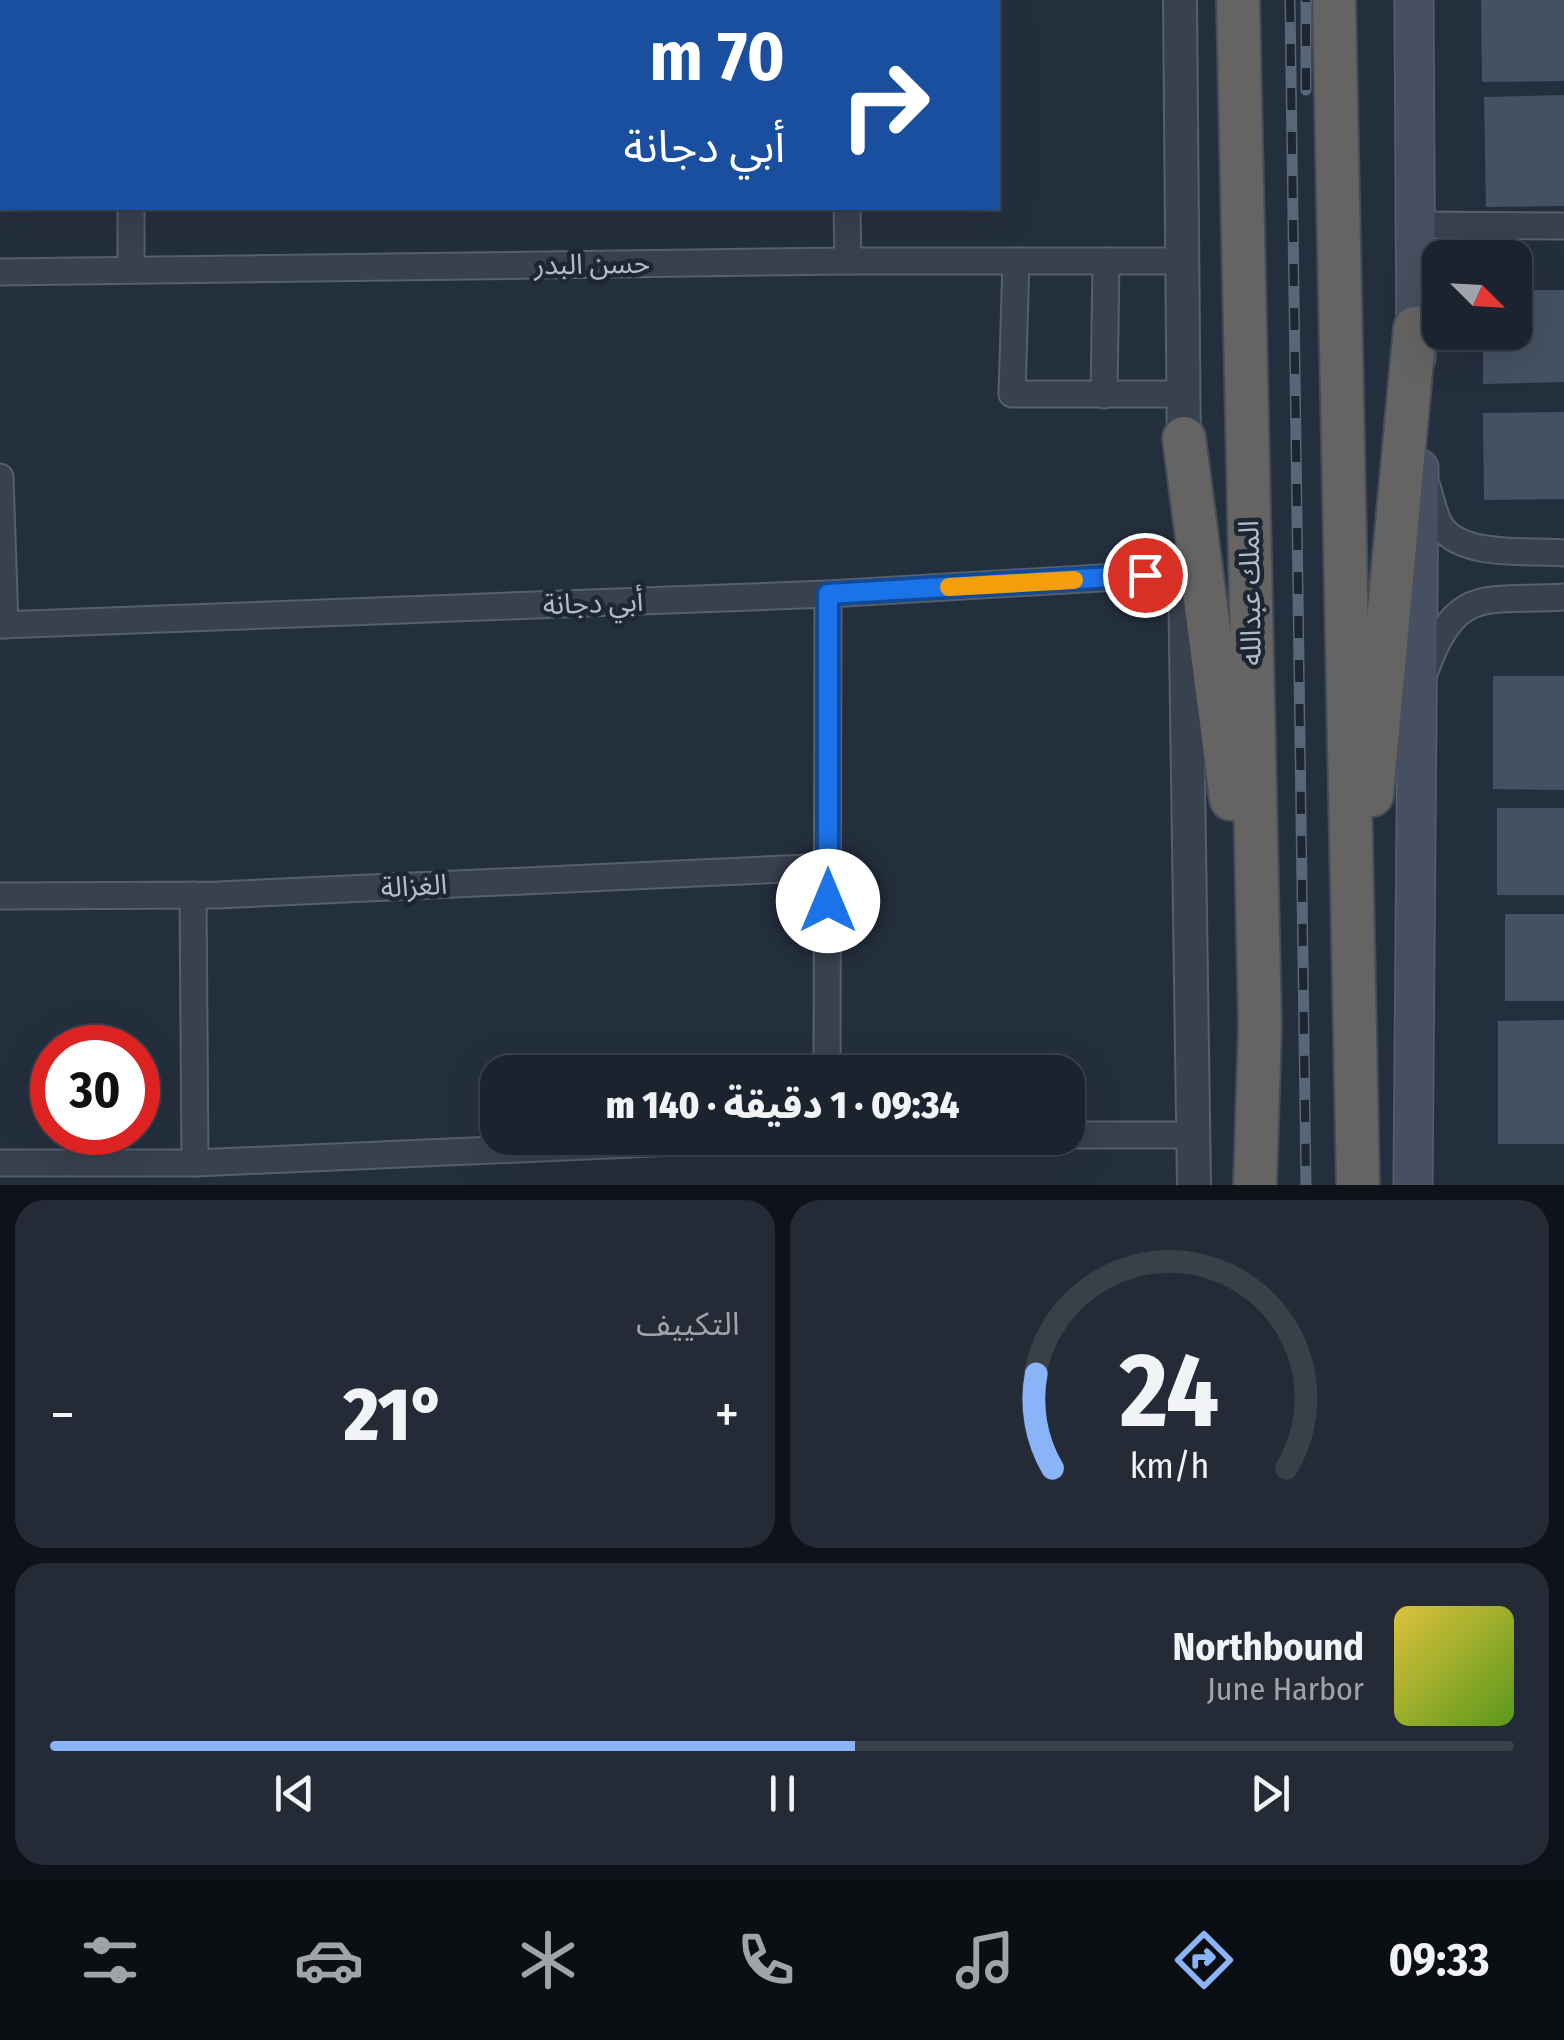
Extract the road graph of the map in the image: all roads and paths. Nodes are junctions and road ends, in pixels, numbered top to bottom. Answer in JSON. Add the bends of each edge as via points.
{"nodes":[{"id":1,"x":1180,"y":0,"type":"edge"},
{"id":2,"x":1238,"y":0,"type":"edge"},
{"id":3,"x":1334,"y":0,"type":"edge"},
{"id":4,"x":1414,"y":0,"type":"edge"},
{"id":5,"x":132,"y":210,"type":"edge"},
{"id":6,"x":847,"y":210,"type":"edge"},
{"id":7,"x":1413,"y":225,"type":"junction"},
{"id":8,"x":1564,"y":226,"type":"edge"},
{"id":9,"x":848,"y":260,"type":"junction"},
{"id":10,"x":1016,"y":261,"type":"junction"},
{"id":11,"x":1106,"y":261,"type":"junction"},
{"id":12,"x":1184,"y":262,"type":"junction"},
{"id":13,"x":132,"y":270,"type":"junction"},
{"id":14,"x":0,"y":272,"type":"edge"},
{"id":15,"x":1415,"y":328,"type":"junction"},
{"id":16,"x":1184,"y":394,"type":"junction"},
{"id":17,"x":1104,"y":395,"type":"junction"},
{"id":18,"x":1184,"y":438,"type":"junction"},
{"id":19,"x":1419,"y":464,"type":"junction"},
{"id":20,"x":0,"y":477,"type":"edge"},
{"id":21,"x":1564,"y":553,"type":"edge"},
{"id":22,"x":1185,"y":573,"type":"junction"},
{"id":23,"x":828,"y":594,"type":"junction"},
{"id":24,"x":1564,"y":597,"type":"edge"},
{"id":25,"x":2,"y":625,"type":"edge"},
{"id":26,"x":1420,"y":684,"type":"junction"},
{"id":27,"x":828,"y":867,"type":"junction"},
{"id":28,"x":193,"y":895,"type":"junction"},
{"id":29,"x":0,"y":896,"type":"edge"},
{"id":30,"x":1353,"y":995,"type":"junction"},
{"id":31,"x":1260,"y":1028,"type":"junction"},
{"id":32,"x":828,"y":1055,"type":"edge"},
{"id":33,"x":1085,"y":1135,"type":"edge"},
{"id":34,"x":1194,"y":1135,"type":"junction"},
{"id":35,"x":480,"y":1151,"type":"edge"},
{"id":36,"x":0,"y":1163,"type":"edge"},
{"id":37,"x":195,"y":1163,"type":"junction"},
{"id":38,"x":1194,"y":1185,"type":"edge"},
{"id":39,"x":1255,"y":1185,"type":"edge"},
{"id":40,"x":1358,"y":1185,"type":"edge"},
{"id":41,"x":1413,"y":1185,"type":"edge"}],
"edges":[{"from":1,"to":12,"type":"street"},
{"from":2,"to":31,"type":"highway","name":"الملك عبدالله"},
{"from":3,"to":30,"type":"highway"},
{"from":4,"to":7,"type":"main road"},
{"from":5,"to":13,"type":"street"},
{"from":6,"to":9,"type":"street"},
{"from":7,"to":8,"type":"street"},
{"from":7,"to":15,"type":"main road"},
{"from":9,"to":10,"type":"street","name":"حسن البدر"},
{"from":9,"to":13,"type":"street","name":"حسن البدر"},
{"from":10,"to":11,"type":"street","name":"حسن البدر"},
{"from":10,"to":17,"type":"street","via":[[1012,394]]},
{"from":11,"to":12,"type":"street","name":"حسن البدر"},
{"from":11,"to":17,"type":"street"},
{"from":12,"to":16,"type":"street"},
{"from":13,"to":14,"type":"street","name":"حسن البدر"},
{"from":15,"to":19,"type":"main road"},
{"from":15,"to":30,"type":"highway"},
{"from":16,"to":17,"type":"street"},
{"from":16,"to":18,"type":"street"},
{"from":18,"to":22,"type":"street"},
{"from":18,"to":31,"type":"highway"},
{"from":19,"to":21,"type":"street","via":[[1441,527],[1454,538],[1478,547]]},
{"from":19,"to":26,"type":"main road"},
{"from":20,"to":25,"type":"street"},
{"from":22,"to":23,"type":"street","name":"أبي دجانة"},
{"from":22,"to":34,"type":"street"},
{"from":23,"to":25,"type":"street","name":"أبي دجانة"},
{"from":23,"to":27,"type":"street"},
{"from":24,"to":26,"type":"street","via":[[1476,602],[1456,612],[1441,628]]},
{"from":26,"to":41,"type":"main road"},
{"from":27,"to":28,"type":"street","name":"الغزالة"},
{"from":27,"to":32,"type":"street"},
{"from":28,"to":29,"type":"street","name":"الغزالة"},
{"from":28,"to":37,"type":"street"},
{"from":30,"to":40,"type":"highway"},
{"from":31,"to":39,"type":"highway","name":"الملك عبدالله"},
{"from":33,"to":34,"type":"street"},
{"from":34,"to":38,"type":"street"},
{"from":35,"to":37,"type":"street"},
{"from":36,"to":37,"type":"street"}]}
